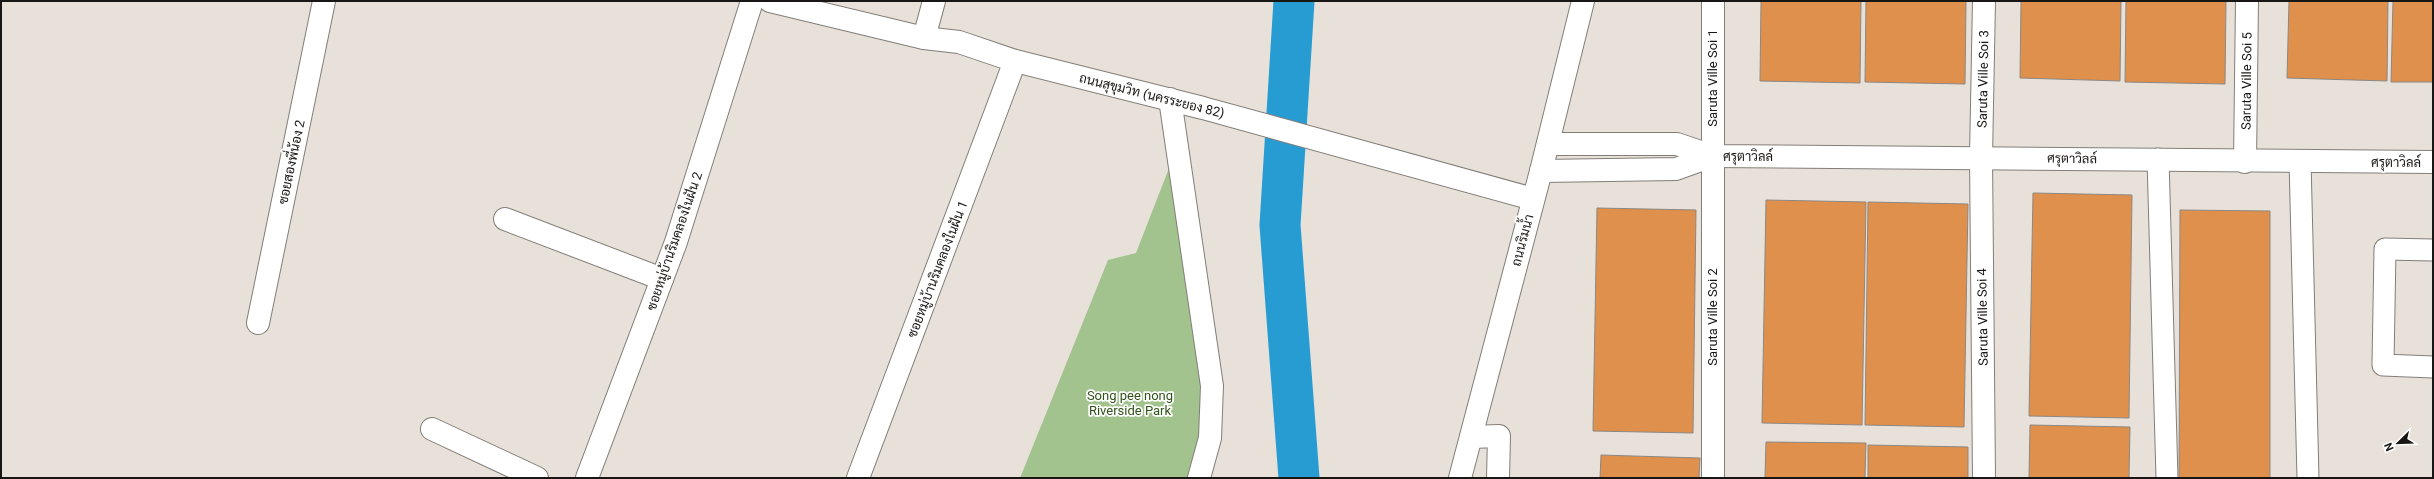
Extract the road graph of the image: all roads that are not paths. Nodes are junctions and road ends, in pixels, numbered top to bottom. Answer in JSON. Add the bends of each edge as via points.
{"nodes":[{"id":1,"x":324,"y":1,"type":"edge"},
{"id":2,"x":752,"y":1,"type":"edge"},
{"id":3,"x":770,"y":1,"type":"edge"},
{"id":4,"x":934,"y":1,"type":"edge"},
{"id":5,"x":1583,"y":1,"type":"edge"},
{"id":6,"x":1713,"y":1,"type":"edge"},
{"id":7,"x":1984,"y":1,"type":"edge"},
{"id":8,"x":2247,"y":1,"type":"edge"},
{"id":9,"x":924,"y":38,"type":"junction"},
{"id":10,"x":1015,"y":61,"type":"junction"},
{"id":11,"x":1170,"y":100,"type":"junction"},
{"id":12,"x":1548,"y":144,"type":"junction"},
{"id":13,"x":1712,"y":156,"type":"junction"},
{"id":14,"x":1981,"y":156,"type":"junction"},
{"id":15,"x":2158,"y":159,"type":"junction"},
{"id":16,"x":2300,"y":161,"type":"junction"},
{"id":17,"x":2245,"y":162,"type":"junction"},
{"id":18,"x":2433,"y":162,"type":"edge"},
{"id":19,"x":1541,"y":171,"type":"junction"},
{"id":20,"x":1533,"y":199,"type":"junction"},
{"id":21,"x":505,"y":219,"type":"dead end"},
{"id":22,"x":2433,"y":250,"type":"edge"},
{"id":23,"x":662,"y":280,"type":"junction"},
{"id":24,"x":258,"y":323,"type":"dead end"},
{"id":25,"x":2433,"y":368,"type":"edge"},
{"id":26,"x":432,"y":429,"type":"dead end"},
{"id":27,"x":1471,"y":437,"type":"junction"},
{"id":28,"x":537,"y":478,"type":"edge"},
{"id":29,"x":587,"y":478,"type":"edge"},
{"id":30,"x":858,"y":478,"type":"edge"},
{"id":31,"x":1200,"y":478,"type":"edge"},
{"id":32,"x":1460,"y":478,"type":"edge"},
{"id":33,"x":1498,"y":478,"type":"edge"},
{"id":34,"x":1713,"y":478,"type":"edge"},
{"id":35,"x":1984,"y":478,"type":"edge"},
{"id":36,"x":2167,"y":478,"type":"edge"},
{"id":37,"x":2308,"y":478,"type":"edge"}],
"edges":[{"from":1,"to":24,"type":"street","name":"ซอยสองพี่น้อง 2"},
{"from":2,"to":23,"type":"street","name":"ซอยหมู่บ้านริมคลองในฝัน 2"},
{"from":3,"to":9,"type":"street","name":"ถนนสุขุมวิท (นครระยอง 82)"},
{"from":4,"to":9,"type":"street"},
{"from":5,"to":12,"type":"street","name":"ถนนริมน้ำ"},
{"from":6,"to":13,"type":"street","name":"Saruta Ville Soi 1"},
{"from":7,"to":14,"type":"street","name":"Saruta Ville Soi 3"},
{"from":8,"to":17,"type":"street","name":"Saruta Ville Soi 5"},
{"from":9,"to":10,"type":"street","name":"ถนนสุขุมวิท (นครระยอง 82)","via":[[959,42]]},
{"from":10,"to":11,"type":"street","name":"ถนนสุขุมวิท (นครระยอง 82)"},
{"from":10,"to":30,"type":"street","name":"ซอยหมู่บ้านริมคลองในฝัน 1"},
{"from":11,"to":20,"type":"street","name":"ถนนสุขุมวิท (นครระยอง 82)"},
{"from":11,"to":31,"type":"street","via":[[1212,386],[1210,438]]},
{"from":12,"to":13,"type":"street","name":"ศรุตาวิลล์","via":[[1677,144]]},
{"from":12,"to":19,"type":"street","name":"ถนนริมน้ำ"},
{"from":13,"to":14,"type":"street","name":"ศรุตาวิลล์"},
{"from":13,"to":19,"type":"street","name":"ศรุตาวิลล์","via":[[1676,169]]},
{"from":13,"to":34,"type":"street","name":"Saruta Ville Soi 2"},
{"from":14,"to":15,"type":"street","name":"ศรุตาวิลล์"},
{"from":14,"to":35,"type":"street","name":"Saruta Ville Soi 4"},
{"from":15,"to":17,"type":"street","name":"ศรุตาวิลล์"},
{"from":15,"to":36,"type":"lane"},
{"from":16,"to":17,"type":"street","name":"ศรุตาวิลล์"},
{"from":16,"to":18,"type":"street","name":"ศรุตาวิลล์"},
{"from":16,"to":37,"type":"lane"},
{"from":19,"to":20,"type":"street","name":"ถนนริมน้ำ"},
{"from":20,"to":27,"type":"street","name":"ถนนริมน้ำ"},
{"from":21,"to":23,"type":"street"},
{"from":22,"to":25,"type":"lane","via":[[2385,249],[2383,365]]},
{"from":23,"to":29,"type":"street","name":"ซอยหมู่บ้านริมคลองในฝัน 2"},
{"from":26,"to":28,"type":"street"},
{"from":27,"to":32,"type":"street","name":"ถนนริมน้ำ"},
{"from":27,"to":33,"type":"street","via":[[1498,436]]}]}
